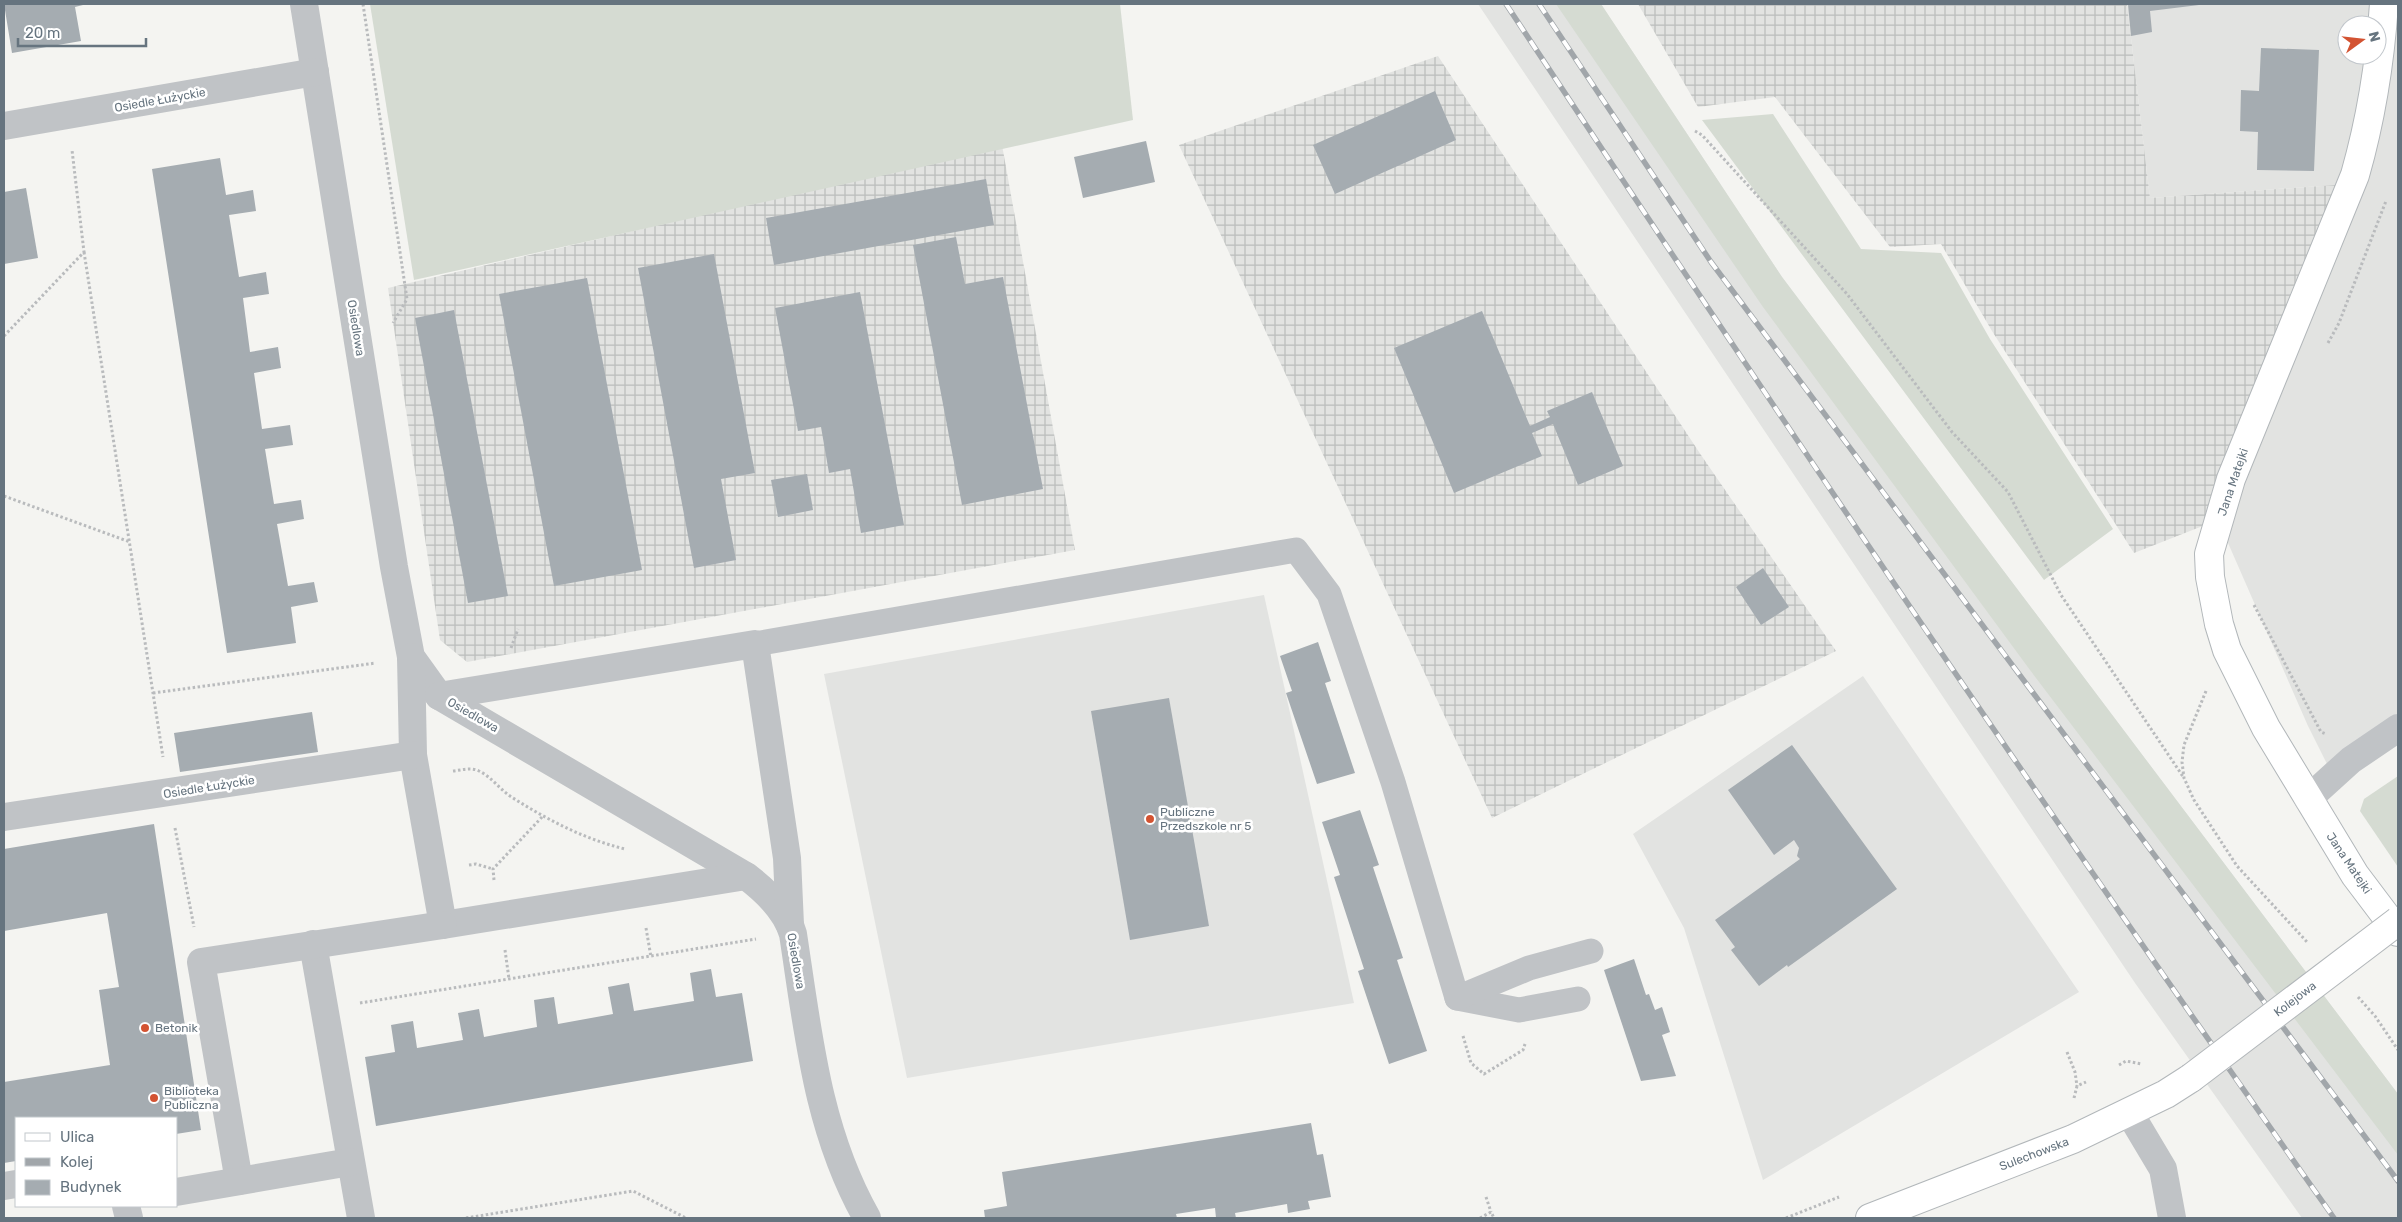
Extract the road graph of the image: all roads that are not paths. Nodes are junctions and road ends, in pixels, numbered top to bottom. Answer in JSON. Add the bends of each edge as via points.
{"nodes":[{"id":1,"x":304,"y":4,"type":"edge"},
{"id":2,"x":2384,"y":4,"type":"edge"},
{"id":3,"x":315,"y":72,"type":"junction"},
{"id":4,"x":4,"y":126,"type":"edge"},
{"id":5,"x":755,"y":644,"type":"junction"},
{"id":6,"x":411,"y":657,"type":"junction"},
{"id":7,"x":439,"y":696,"type":"junction"},
{"id":8,"x":2398,"y":728,"type":"edge"},
{"id":9,"x":415,"y":766,"type":"junction"},
{"id":10,"x":2308,"y":799,"type":"junction"},
{"id":11,"x":4,"y":817,"type":"edge"},
{"id":12,"x":746,"y":876,"type":"junction"},
{"id":13,"x":2398,"y":921,"type":"edge"},
{"id":14,"x":443,"y":925,"type":"junction"},
{"id":15,"x":791,"y":930,"type":"junction"},
{"id":16,"x":2398,"y":932,"type":"edge"},
{"id":17,"x":313,"y":944,"type":"junction"},
{"id":18,"x":1591,"y":951,"type":"dead end"},
{"id":19,"x":1457,"y":998,"type":"junction"},
{"id":20,"x":1578,"y":1000,"type":"dead end"},
{"id":21,"x":2191,"y":1078,"type":"joint"},
{"id":22,"x":2129,"y":1112,"type":"junction"},
{"id":23,"x":350,"y":1162,"type":"junction"},
{"id":24,"x":239,"y":1180,"type":"junction"},
{"id":25,"x":178,"y":1192,"type":"edge"},
{"id":26,"x":360,"y":1218,"type":"edge"},
{"id":27,"x":867,"y":1218,"type":"edge"},
{"id":28,"x":1870,"y":1218,"type":"edge"},
{"id":29,"x":2172,"y":1218,"type":"edge"}],
"edges":[{"from":1,"to":3,"type":"street","name":"Osiedlowa"},
{"from":2,"to":10,"type":"street","name":"Jana Matejki","via":[[2367,133],[2355,175],[2232,479],[2209,554],[2214,602],[2228,650],[2266,728]]},
{"from":3,"to":4,"type":"street","name":"Osiedle Łużyckie"},
{"from":3,"to":6,"type":"street","name":"Osiedlowa","via":[[392,557]]},
{"from":5,"to":7,"type":"street"},
{"from":5,"to":15,"type":"street","via":[[787,858]]},
{"from":5,"to":19,"type":"lane","via":[[1296,550],[1328,594],[1393,782]]},
{"from":6,"to":7,"type":"street","name":"Osiedlowa"},
{"from":6,"to":9,"type":"street"},
{"from":7,"to":12,"type":"street","name":"Osiedlowa"},
{"from":8,"to":10,"type":"street","via":[[2351,760]]},
{"from":9,"to":11,"type":"street","name":"Osiedle Łużyckie","via":[[168,793]]},
{"from":9,"to":14,"type":"street"},
{"from":10,"to":16,"type":"street","name":"Jana Matejki","via":[[2355,875]]},
{"from":12,"to":14,"type":"street"},
{"from":12,"to":15,"type":"street","name":"Osiedlowa","via":[[772,898]]},
{"from":13,"to":21,"type":"street","name":"Kolejowa","bridge":true},
{"from":14,"to":17,"type":"street"},
{"from":15,"to":27,"type":"street","name":"Osiedlowa","via":[[824,1114],[836,1154]]},
{"from":17,"to":23,"type":"street"},
{"from":17,"to":24,"type":"street","via":[[201,962]]},
{"from":18,"to":19,"type":"lane","via":[[1529,968]]},
{"from":19,"to":20,"type":"lane","via":[[1519,1010]]},
{"from":21,"to":22,"type":"street","name":"Sulechowska"},
{"from":22,"to":28,"type":"street","name":"Sulechowska","via":[[2073,1139]]},
{"from":22,"to":29,"type":"street","via":[[2163,1169]]},
{"from":23,"to":24,"type":"street"},
{"from":23,"to":26,"type":"street"},
{"from":24,"to":25,"type":"street"}]}
